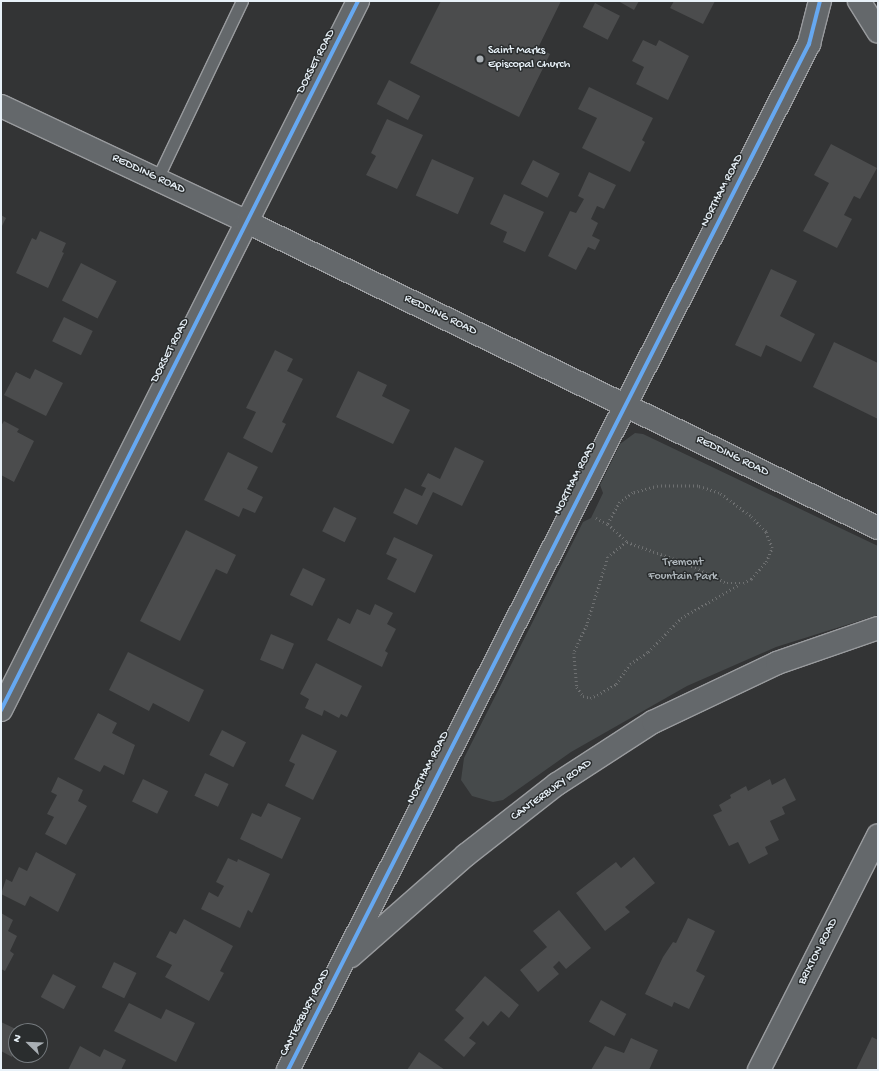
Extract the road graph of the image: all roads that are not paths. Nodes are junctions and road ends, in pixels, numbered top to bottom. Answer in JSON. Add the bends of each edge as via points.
{"nodes":[{"id":1,"x":242,"y":1,"type":"edge"},
{"id":2,"x":358,"y":1,"type":"edge"},
{"id":3,"x":820,"y":1,"type":"edge"},
{"id":4,"x":859,"y":1,"type":"edge"},
{"id":5,"x":878,"y":30,"type":"edge"},
{"id":6,"x":1,"y":106,"type":"edge"},
{"id":7,"x":157,"y":179,"type":"junction"},
{"id":8,"x":248,"y":222,"type":"junction"},
{"id":9,"x":625,"y":405,"type":"junction"},
{"id":10,"x":878,"y":528,"type":"edge"},
{"id":11,"x":878,"y":628,"type":"edge"},
{"id":12,"x":1,"y":710,"type":"edge"},
{"id":13,"x":878,"y":835,"type":"edge"},
{"id":14,"x":342,"y":964,"type":"junction"},
{"id":15,"x":288,"y":1070,"type":"edge"},
{"id":16,"x":759,"y":1070,"type":"edge"}],
"edges":[{"from":1,"to":7,"type":"lane"},
{"from":2,"to":8,"type":"street","name":"DORSET ROAD"},
{"from":3,"to":9,"type":"street","name":"NORTHAM ROAD","via":[[809,44]]},
{"from":4,"to":5,"type":"street"},
{"from":6,"to":7,"type":"street","name":"REDDING ROAD"},
{"from":7,"to":8,"type":"street","name":"REDDING ROAD"},
{"from":8,"to":9,"type":"street","name":"REDDING ROAD"},
{"from":8,"to":12,"type":"street","name":"DORSET ROAD"},
{"from":9,"to":10,"type":"street","name":"REDDING ROAD"},
{"from":9,"to":14,"type":"street","name":"NORTHAM ROAD"},
{"from":11,"to":14,"type":"street","name":"CANTERBURY ROAD","via":[[777,663],[653,722],[557,784],[472,850]]},
{"from":13,"to":16,"type":"street","name":"BRIXTON ROAD"},
{"from":14,"to":15,"type":"street","name":"CANTERBURY ROAD"}]}
